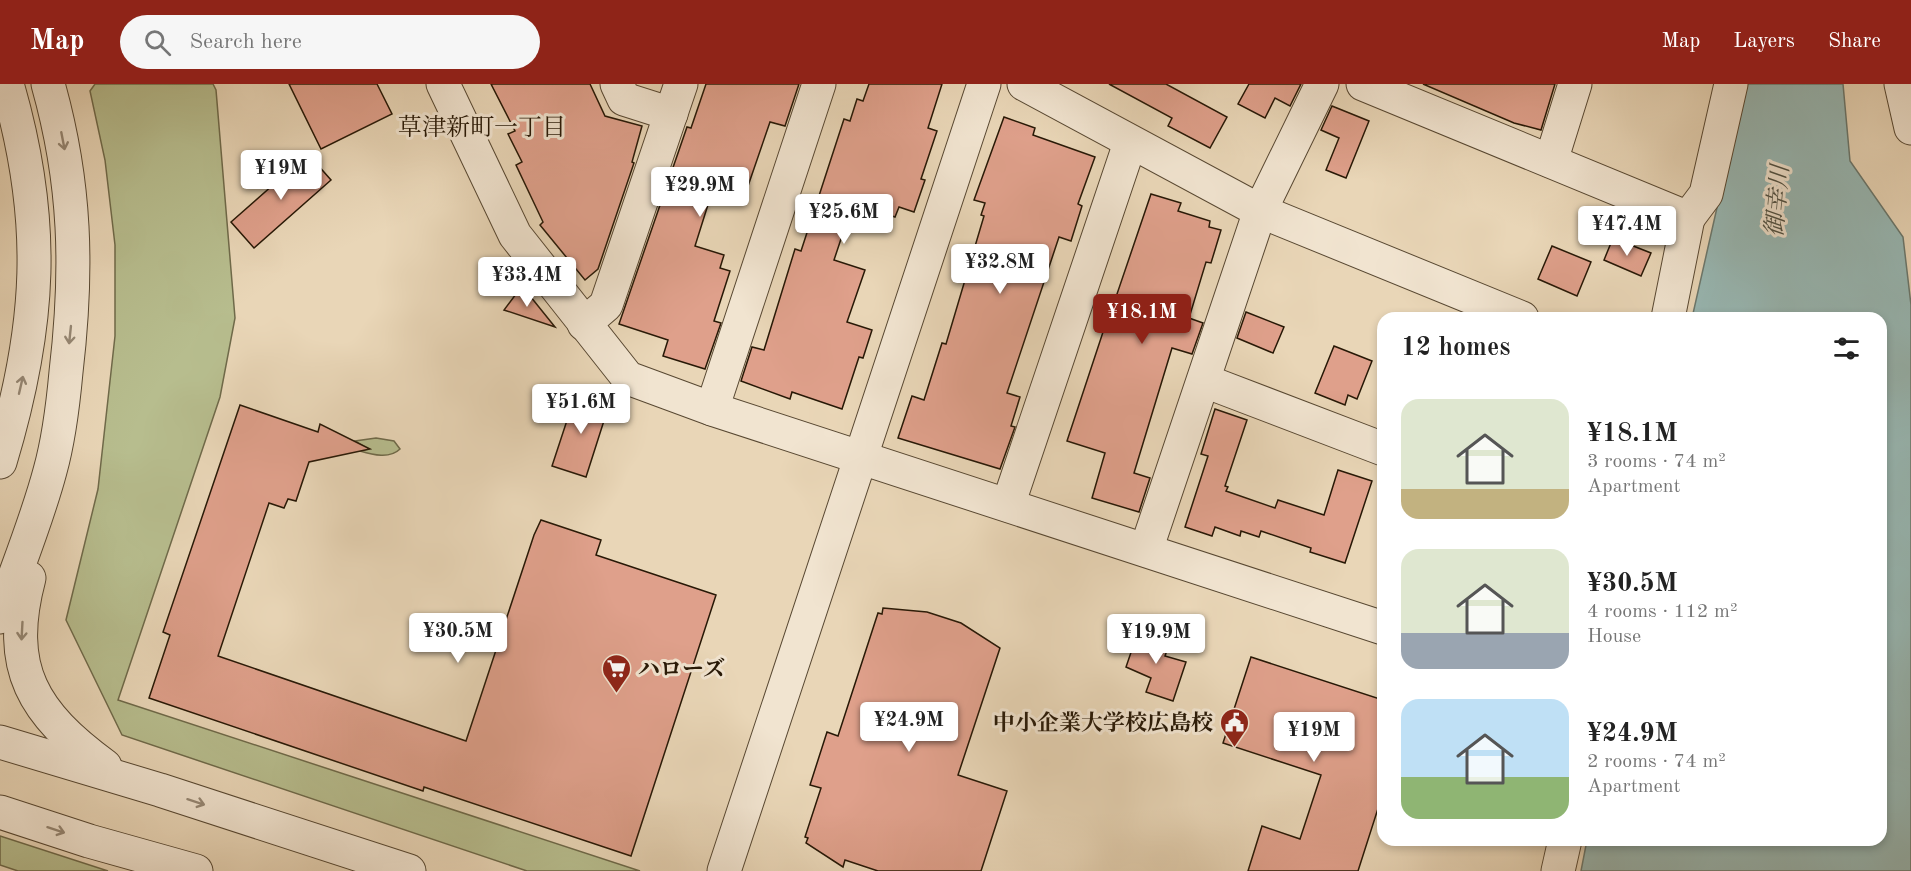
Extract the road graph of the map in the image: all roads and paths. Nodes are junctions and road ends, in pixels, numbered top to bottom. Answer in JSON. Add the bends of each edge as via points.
{"nodes":[{"id":1,"x":48,"y":84,"type":"edge"},
{"id":2,"x":443,"y":84,"type":"edge"},
{"id":3,"x":617,"y":84,"type":"edge"},
{"id":4,"x":819,"y":84,"type":"edge"},
{"id":5,"x":984,"y":84,"type":"edge"},
{"id":6,"x":1024,"y":84,"type":"edge"},
{"id":7,"x":1322,"y":84,"type":"edge"},
{"id":8,"x":1363,"y":84,"type":"edge"},
{"id":9,"x":1575,"y":84,"type":"edge"},
{"id":10,"x":1731,"y":84,"type":"edge"},
{"id":11,"x":13,"y":91,"type":"edge"},
{"id":12,"x":676,"y":99,"type":"edge"},
{"id":13,"x":1130,"y":143,"type":"junction"},
{"id":14,"x":1551,"y":161,"type":"junction"},
{"id":15,"x":1260,"y":210,"type":"junction"},
{"id":16,"x":1688,"y":218,"type":"junction"},
{"id":17,"x":1507,"y":312,"type":"edge"},
{"id":18,"x":1669,"y":312,"type":"edge"},
{"id":19,"x":584,"y":324,"type":"junction"},
{"id":20,"x":1205,"y":381,"type":"junction"},
{"id":21,"x":712,"y":409,"type":"junction"},
{"id":22,"x":1377,"y":447,"type":"edge"},
{"id":23,"x":860,"y":457,"type":"junction"},
{"id":24,"x":0,"y":462,"type":"edge"},
{"id":25,"x":51,"y":470,"type":"junction"},
{"id":26,"x":1008,"y":505,"type":"junction"},
{"id":27,"x":1146,"y":550,"type":"junction"},
{"id":28,"x":0,"y":617,"type":"edge"},
{"id":29,"x":1377,"y":626,"type":"edge"},
{"id":30,"x":0,"y":742,"type":"edge"},
{"id":31,"x":160,"y":790,"type":"junction"},
{"id":32,"x":0,"y":812,"type":"edge"},
{"id":33,"x":1564,"y":846,"type":"edge"},
{"id":34,"x":196,"y":871,"type":"edge"},
{"id":35,"x":409,"y":871,"type":"edge"},
{"id":36,"x":724,"y":871,"type":"edge"},
{"id":37,"x":1558,"y":871,"type":"edge"}],
"edges":[{"from":1,"to":25,"type":"street","one_way":true,"via":[[68,168],[75,253],[72,320]]},
{"from":2,"to":19,"type":"street","via":[[515,235]]},
{"from":3,"to":12,"type":"street","via":[[624,99]]},
{"from":4,"to":21,"type":"street"},
{"from":5,"to":23,"type":"street"},
{"from":6,"to":13,"type":"street"},
{"from":7,"to":15,"type":"street"},
{"from":8,"to":14,"type":"street"},
{"from":9,"to":14,"type":"street"},
{"from":10,"to":16,"type":"street","via":[[1706,194]]},
{"from":24,"to":11,"type":"street","one_way":true,"via":[[26,362],[35,292],[32,198]]},
{"from":12,"to":19,"type":"street","via":[[606,305]]},
{"from":13,"to":15,"type":"street"},
{"from":13,"to":26,"type":"street"},
{"from":14,"to":16,"type":"street"},
{"from":15,"to":17,"type":"street"},
{"from":15,"to":20,"type":"street"},
{"from":16,"to":18,"type":"street"},
{"from":19,"to":21,"type":"street","via":[[628,378]]},
{"from":20,"to":22,"type":"street"},
{"from":20,"to":27,"type":"street"},
{"from":21,"to":23,"type":"street"},
{"from":23,"to":26,"type":"street"},
{"from":23,"to":36,"type":"street"},
{"from":25,"to":28,"type":"street"},
{"from":25,"to":31,"type":"street","one_way":true,"via":[[24,611],[22,648],[28,685],[74,744],[109,769]]},
{"from":26,"to":27,"type":"street"},
{"from":27,"to":29,"type":"street"},
{"from":30,"to":31,"type":"street"},
{"from":31,"to":35,"type":"street","one_way":true},
{"from":32,"to":34,"type":"street","one_way":true},
{"from":33,"to":37,"type":"street"}]}
